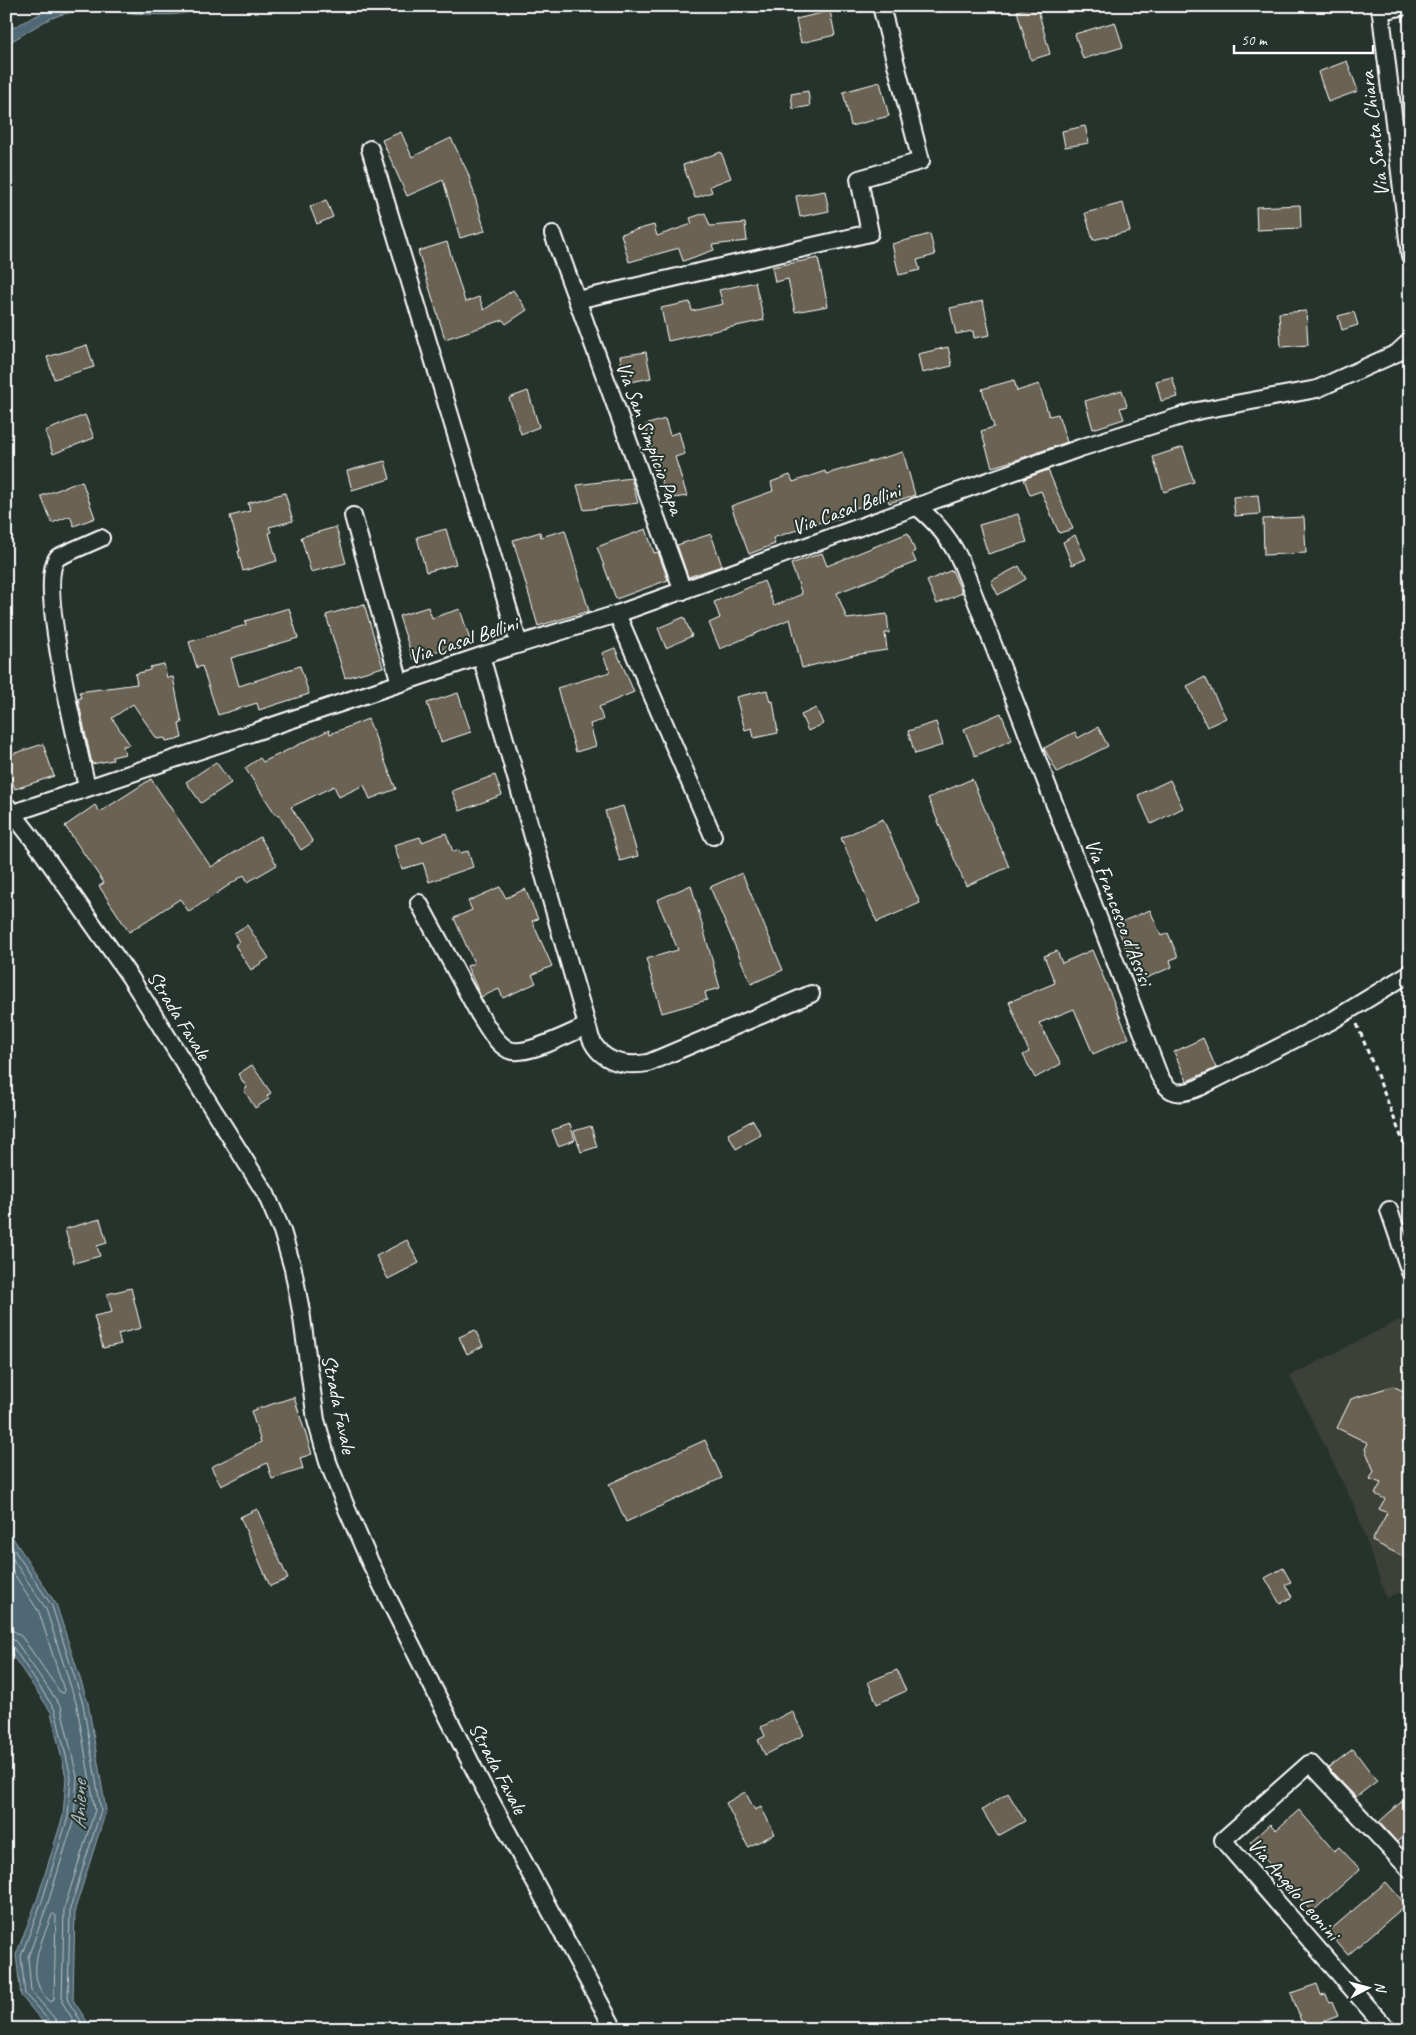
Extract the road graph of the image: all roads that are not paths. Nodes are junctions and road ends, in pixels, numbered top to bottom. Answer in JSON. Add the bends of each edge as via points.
{"nodes":[{"id":1,"x":882,"y":6,"type":"edge"},
{"id":2,"x":1407,"y":6,"type":"edge"},
{"id":3,"x":1380,"y":8,"type":"edge"},
{"id":4,"x":370,"y":149,"type":"dead end"},
{"id":5,"x":553,"y":234,"type":"dead end"},
{"id":6,"x":1410,"y":256,"type":"edge"},
{"id":7,"x":577,"y":300,"type":"junction"},
{"id":8,"x":1410,"y":341,"type":"edge"},
{"id":9,"x":921,"y":504,"type":"junction"},
{"id":10,"x":353,"y":516,"type":"dead end"},
{"id":11,"x":101,"y":538,"type":"dead end"},
{"id":12,"x":683,"y":591,"type":"junction"},
{"id":13,"x":617,"y":614,"type":"junction"},
{"id":14,"x":519,"y":644,"type":"junction"},
{"id":15,"x":481,"y":656,"type":"junction"},
{"id":16,"x":400,"y":683,"type":"junction"},
{"id":17,"x":87,"y":787,"type":"junction"},
{"id":18,"x":10,"y":809,"type":"edge"},
{"id":19,"x":713,"y":836,"type":"dead end"},
{"id":20,"x":419,"y":903,"type":"dead end"},
{"id":21,"x":1410,"y":973,"type":"edge"},
{"id":22,"x":811,"y":994,"type":"dead end"},
{"id":23,"x":587,"y":1026,"type":"junction"},
{"id":24,"x":1389,"y":1210,"type":"dead end"},
{"id":25,"x":1410,"y":1272,"type":"edge"},
{"id":26,"x":1410,"y":1870,"type":"edge"},
{"id":27,"x":614,"y":2029,"type":"edge"},
{"id":28,"x":1387,"y":2029,"type":"edge"}],
"edges":[{"from":1,"to":7,"type":"street","via":[[921,162],[859,179],[870,233]]},
{"from":2,"to":3,"type":"street"},
{"from":3,"to":6,"type":"street","name":"Via Santa Chiara"},
{"from":4,"to":14,"type":"street"},
{"from":5,"to":7,"type":"street","name":"Via San Simplicio Papa"},
{"from":7,"to":12,"type":"street","name":"Via San Simplicio Papa"},
{"from":8,"to":9,"type":"street","name":"Via Casal Bellini","via":[[1397,353],[1317,389],[1177,417]]},
{"from":9,"to":12,"type":"street","name":"Via Casal Bellini"},
{"from":9,"to":21,"type":"street","name":"Via Francesco d'Assisi","via":[[948,537],[962,564],[1165,1086],[1174,1092],[1192,1090],[1351,1010]]},
{"from":10,"to":16,"type":"street"},
{"from":11,"to":17,"type":"street","via":[[58,557],[51,574],[54,623]]},
{"from":12,"to":13,"type":"street","name":"Via Casal Bellini"},
{"from":13,"to":14,"type":"street","name":"Via Casal Bellini"},
{"from":13,"to":19,"type":"street"},
{"from":14,"to":15,"type":"street","name":"Via Casal Bellini"},
{"from":15,"to":16,"type":"street","name":"Via Casal Bellini"},
{"from":15,"to":23,"type":"street"},
{"from":16,"to":17,"type":"street","name":"Via Casal Bellini"},
{"from":17,"to":18,"type":"street","name":"Via Casal Bellini"},
{"from":18,"to":27,"type":"street","name":"Strada Favale","via":[[124,970],[266,1194],[282,1231],[293,1269],[316,1420],[346,1507],[373,1568],[478,1777]]},
{"from":20,"to":23,"type":"street","via":[[479,1014],[506,1048],[515,1052],[528,1050]]},
{"from":22,"to":23,"type":"street","via":[[640,1065],[618,1063],[601,1053],[593,1044]]},
{"from":24,"to":25,"type":"street"},
{"from":26,"to":28,"type":"street","name":"Via Angelo Leonini","via":[[1310,1763],[1223,1840]]}]}
